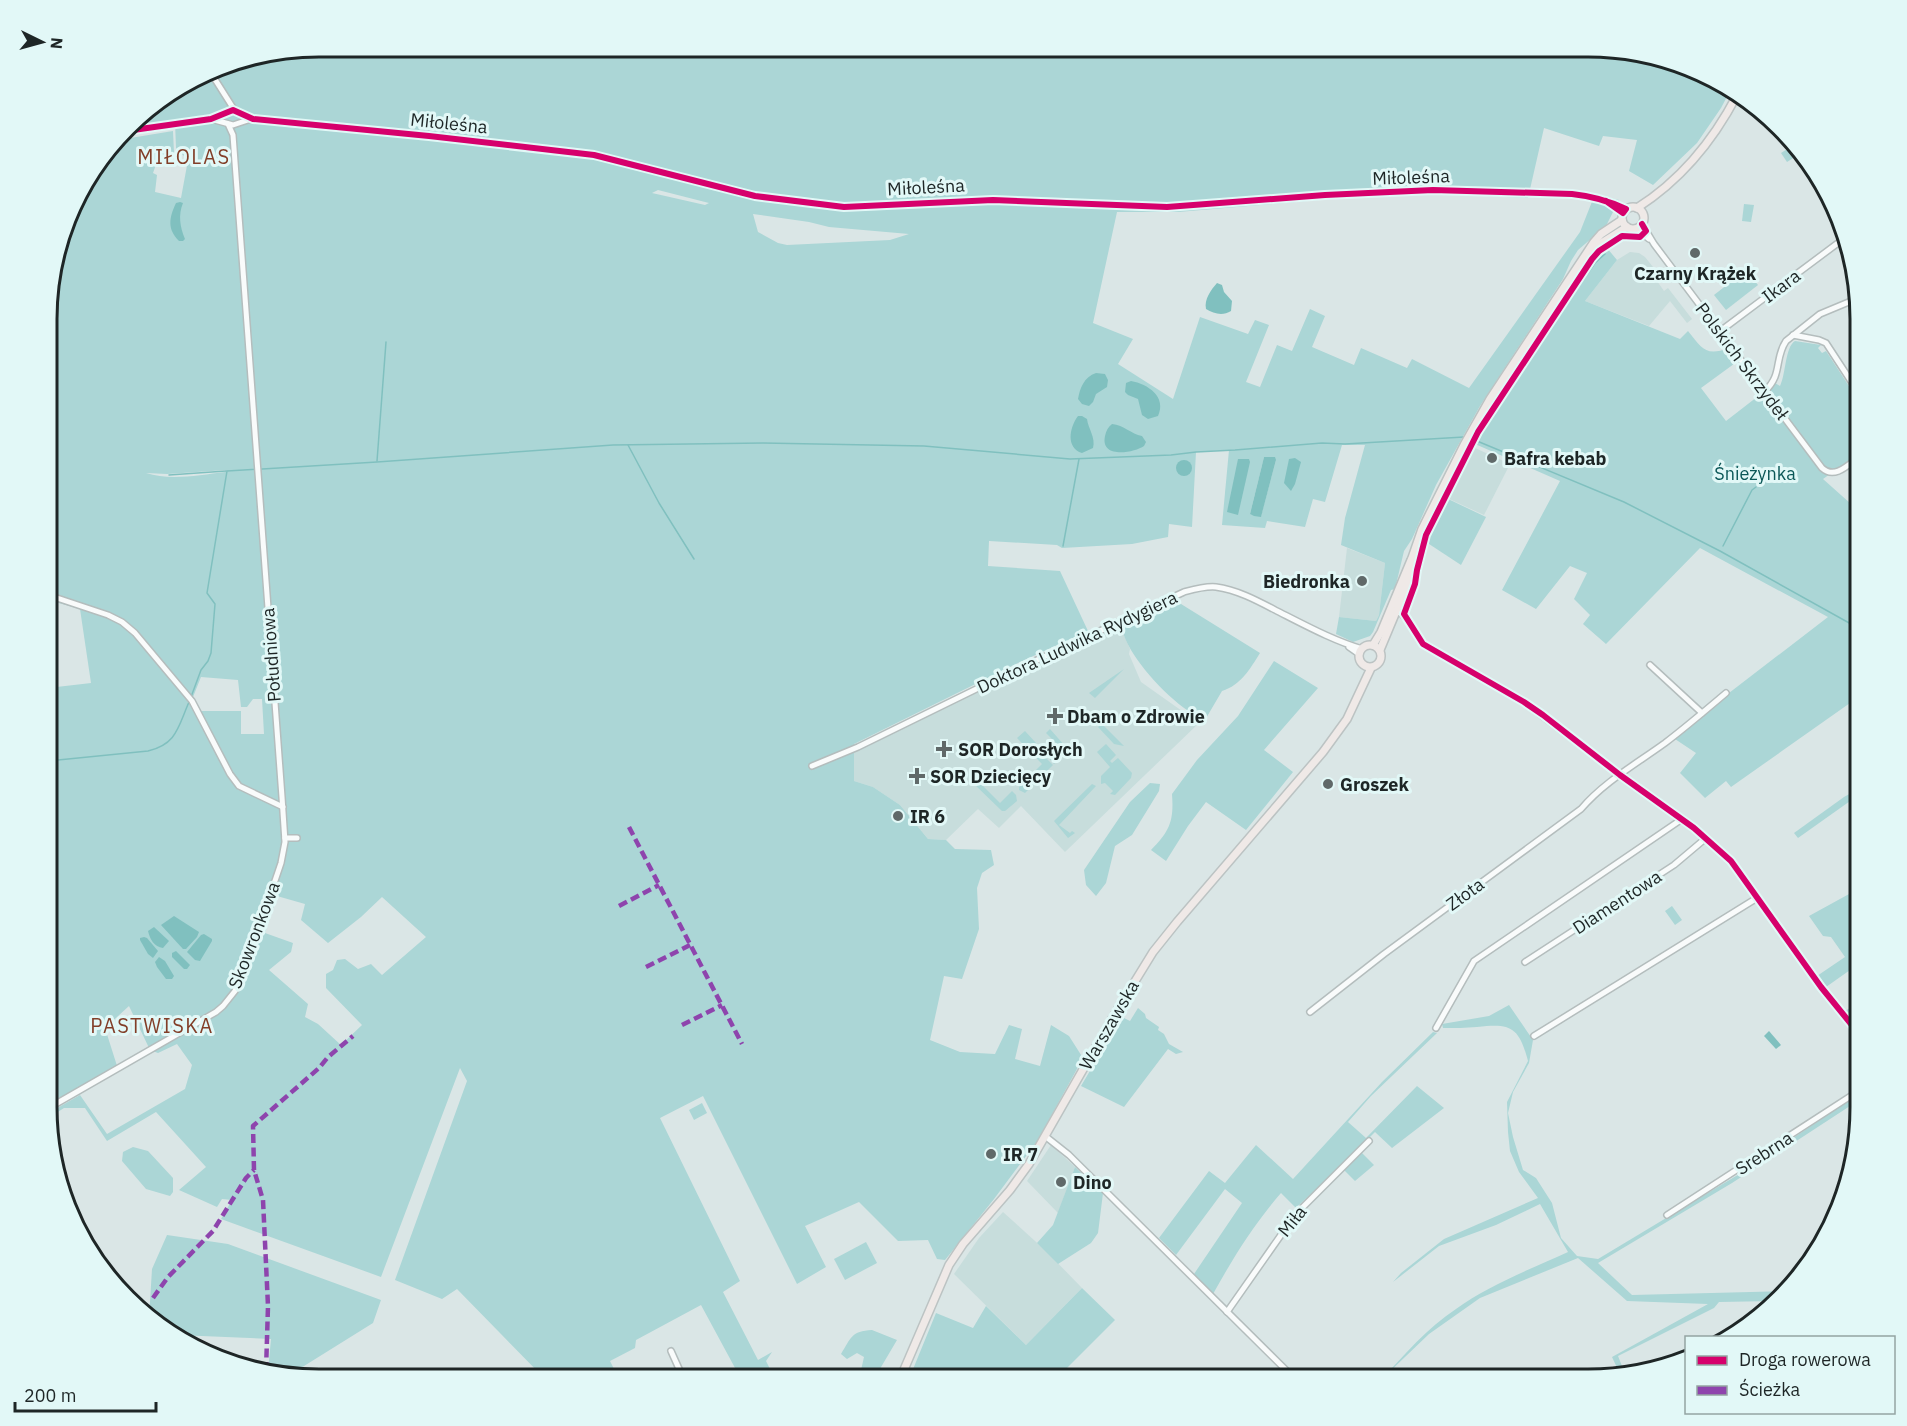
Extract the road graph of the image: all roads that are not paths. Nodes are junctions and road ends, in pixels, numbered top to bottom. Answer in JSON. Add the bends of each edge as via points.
{"nodes":[{"id":1,"x":215,"y":79,"type":"edge"},
{"id":2,"x":226,"y":98,"type":"junction"},
{"id":3,"x":1734,"y":101,"type":"edge"},
{"id":4,"x":236,"y":112,"type":"junction"},
{"id":5,"x":226,"y":113,"type":"junction"},
{"id":6,"x":211,"y":119,"type":"junction"},
{"id":7,"x":253,"y":119,"type":"junction"},
{"id":8,"x":232,"y":123,"type":"junction"},
{"id":9,"x":139,"y":129,"type":"edge"},
{"id":10,"x":1654,"y":197,"type":"junction"},
{"id":11,"x":1637,"y":208,"type":"junction"},
{"id":12,"x":1624,"y":214,"type":"junction"},
{"id":13,"x":1643,"y":214,"type":"junction"},
{"id":14,"x":1639,"y":226,"type":"junction"},
{"id":15,"x":1626,"y":227,"type":"junction"},
{"id":16,"x":1838,"y":243,"type":"edge"},
{"id":17,"x":1590,"y":250,"type":"junction"},
{"id":18,"x":1849,"y":302,"type":"edge"},
{"id":19,"x":1719,"y":332,"type":"junction"},
{"id":20,"x":1793,"y":334,"type":"junction"},
{"id":21,"x":1850,"y":380,"type":"edge"},
{"id":22,"x":1765,"y":392,"type":"junction"},
{"id":23,"x":1850,"y":463,"type":"edge"},
{"id":24,"x":57,"y":598,"type":"edge"},
{"id":25,"x":1394,"y":610,"type":"junction"},
{"id":26,"x":1373,"y":645,"type":"junction"},
{"id":27,"x":1380,"y":650,"type":"junction"},
{"id":28,"x":1361,"y":651,"type":"junction"},
{"id":29,"x":1650,"y":665,"type":"dead end"},
{"id":30,"x":1367,"y":666,"type":"junction"},
{"id":31,"x":1726,"y":693,"type":"dead end"},
{"id":32,"x":1702,"y":712,"type":"junction"},
{"id":33,"x":812,"y":766,"type":"dead end"},
{"id":34,"x":1620,"y":775,"type":"junction"},
{"id":35,"x":283,"y":807,"type":"junction"},
{"id":36,"x":1682,"y":819,"type":"junction"},
{"id":37,"x":285,"y":838,"type":"junction"},
{"id":38,"x":297,"y":838,"type":"dead end"},
{"id":39,"x":1706,"y":838,"type":"junction"},
{"id":40,"x":1757,"y":898,"type":"junction"},
{"id":41,"x":1525,"y":962,"type":"dead end"},
{"id":42,"x":1310,"y":1012,"type":"dead end"},
{"id":43,"x":1850,"y":1023,"type":"edge"},
{"id":44,"x":1437,"y":1028,"type":"dead end"},
{"id":45,"x":1534,"y":1036,"type":"dead end"},
{"id":46,"x":1850,"y":1097,"type":"edge"},
{"id":47,"x":57,"y":1102,"type":"edge"},
{"id":48,"x":1045,"y":1136,"type":"junction"},
{"id":49,"x":1368,"y":1141,"type":"dead end"},
{"id":50,"x":1667,"y":1215,"type":"dead end"},
{"id":51,"x":1227,"y":1312,"type":"junction"},
{"id":52,"x":671,"y":1351,"type":"dead end"},
{"id":53,"x":679,"y":1369,"type":"edge"},
{"id":54,"x":904,"y":1369,"type":"edge"},
{"id":55,"x":1285,"y":1369,"type":"edge"}],
"edges":[{"from":1,"to":2,"type":"street"},
{"from":2,"to":4,"type":"street"},
{"from":2,"to":5,"type":"street"},
{"from":3,"to":10,"type":"main road","via":[[1708,144]]},
{"from":4,"to":5,"type":"street"},
{"from":4,"to":7,"type":"street"},
{"from":4,"to":8,"type":"street","via":[[239,118]]},
{"from":5,"to":6,"type":"street"},
{"from":5,"to":8,"type":"street","via":[[225,118]]},
{"from":6,"to":8,"type":"street"},
{"from":6,"to":9,"type":"street"},
{"from":7,"to":8,"type":"street"},
{"from":7,"to":12,"type":"street","name":"Miłoleśna","via":[[594,155],[755,196],[844,207],[993,200],[1167,207],[1433,190],[1572,194],[1606,201]]},
{"from":8,"to":35,"type":"street","name":"Południowa"},
{"from":10,"to":11,"type":"main road"},
{"from":10,"to":13,"type":"main road"},
{"from":11,"to":12,"type":"main road","via":[[1632,207]]},
{"from":11,"to":13,"type":"main road"},
{"from":12,"to":15,"type":"main road"},
{"from":12,"to":17,"type":"main road"},
{"from":13,"to":14,"type":"main road"},
{"from":14,"to":15,"type":"main road"},
{"from":14,"to":19,"type":"street","name":"Polskich Skrzydeł"},
{"from":15,"to":17,"type":"main road"},
{"from":16,"to":19,"type":"street","name":"Ikara"},
{"from":17,"to":25,"type":"main road","via":[[1472,430],[1426,519],[1408,583]]},
{"from":18,"to":20,"type":"street","via":[[1820,314]]},
{"from":19,"to":22,"type":"street","name":"Polskich Skrzydeł"},
{"from":20,"to":21,"type":"street","via":[[1826,343]]},
{"from":20,"to":22,"type":"street","via":[[1783,345],[1776,378]]},
{"from":22,"to":23,"type":"street","name":"Polskich Skrzydeł","via":[[1826,471],[1839,471]]},
{"from":24,"to":35,"type":"street","via":[[108,615],[135,633],[192,701],[239,786]]},
{"from":25,"to":26,"type":"main road"},
{"from":25,"to":27,"type":"main road"},
{"from":25,"to":34,"type":"street","via":[[1408,618],[1418,639],[1427,646],[1524,702]]},
{"from":26,"to":27,"type":"main road"},
{"from":26,"to":28,"type":"main road"},
{"from":27,"to":30,"type":"main road","via":[[1380,662]]},
{"from":28,"to":30,"type":"main road","via":[[1360,662]]},
{"from":28,"to":33,"type":"street","name":"Doktora Ludwika Rydygiera","via":[[1230,590],[1195,589]]},
{"from":29,"to":32,"type":"street"},
{"from":30,"to":48,"type":"main road","name":"Warszawska","via":[[1359,696],[1323,752],[1153,952]]},
{"from":31,"to":32,"type":"street","name":"Złota"},
{"from":32,"to":34,"type":"street","name":"Złota"},
{"from":34,"to":36,"type":"street"},
{"from":34,"to":42,"type":"street","name":"Złota","via":[[1581,809]]},
{"from":35,"to":37,"type":"street","name":"Południowa"},
{"from":36,"to":39,"type":"street"},
{"from":36,"to":44,"type":"street","via":[[1474,961]]},
{"from":37,"to":38,"type":"street"},
{"from":37,"to":47,"type":"street","name":"Skowronkowa","via":[[281,863],[256,939],[228,1000],[216,1012]]},
{"from":39,"to":40,"type":"street","via":[[1731,861]]},
{"from":39,"to":41,"type":"street","name":"Diamentowa","via":[[1674,865]]},
{"from":40,"to":43,"type":"street"},
{"from":40,"to":45,"type":"street"},
{"from":46,"to":50,"type":"street","name":"Srebrna"},
{"from":48,"to":51,"type":"street","via":[[1069,1155]]},
{"from":48,"to":54,"type":"main road","name":"Warszawska","via":[[1019,1178],[949,1265]]},
{"from":49,"to":51,"type":"street","name":"Miła","via":[[1295,1215]]},
{"from":51,"to":55,"type":"street"},
{"from":52,"to":53,"type":"street"}]}
